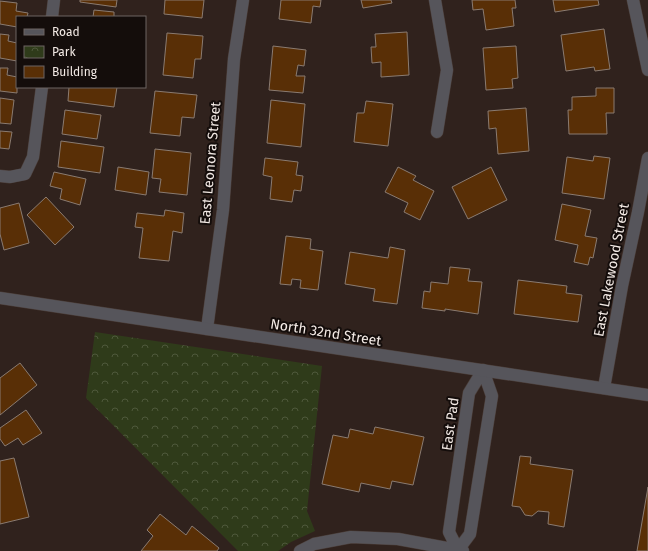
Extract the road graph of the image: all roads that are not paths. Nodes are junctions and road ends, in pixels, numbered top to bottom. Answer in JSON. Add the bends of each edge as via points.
{"nodes":[{"id":1,"x":54,"y":0,"type":"edge"},
{"id":2,"x":243,"y":0,"type":"edge"},
{"id":3,"x":435,"y":0,"type":"edge"},
{"id":4,"x":633,"y":0,"type":"edge"},
{"id":5,"x":52,"y":16,"type":"edge"},
{"id":6,"x":648,"y":70,"type":"edge"},
{"id":7,"x":42,"y":88,"type":"edge"},
{"id":8,"x":437,"y":132,"type":"dead end"},
{"id":9,"x":648,"y":158,"type":"edge"},
{"id":10,"x":0,"y":176,"type":"edge"},
{"id":11,"x":0,"y":298,"type":"edge"},
{"id":12,"x":207,"y":329,"type":"junction"},
{"id":13,"x":483,"y":370,"type":"junction"},
{"id":14,"x":604,"y":388,"type":"junction"},
{"id":15,"x":648,"y":394,"type":"edge"},
{"id":16,"x":461,"y":550,"type":"edge"},
{"id":17,"x":300,"y":551,"type":"edge"}],
"edges":[{"from":1,"to":5,"type":"street"},
{"from":2,"to":12,"type":"street","name":"East Leonora Street","via":[[234,59],[223,210]]},
{"from":3,"to":8,"type":"street","via":[[447,70]]},
{"from":4,"to":6,"type":"street"},
{"from":7,"to":10,"type":"street","via":[[33,157],[25,174]]},
{"from":9,"to":14,"type":"street","name":"East Lakewood Street"},
{"from":11,"to":12,"type":"street","name":"North 32nd Street"},
{"from":12,"to":13,"type":"street","name":"North 32nd Street"},
{"from":13,"to":14,"type":"street","name":"North 32nd Street"},
{"from":13,"to":16,"type":"street","via":[[492,396],[470,534]]},
{"from":13,"to":16,"type":"street","name":"East Pad","via":[[469,393],[449,532]]},
{"from":14,"to":15,"type":"street","name":"North 32nd Street"},
{"from":16,"to":17,"type":"street","via":[[398,539],[351,536],[314,544]]}]}
